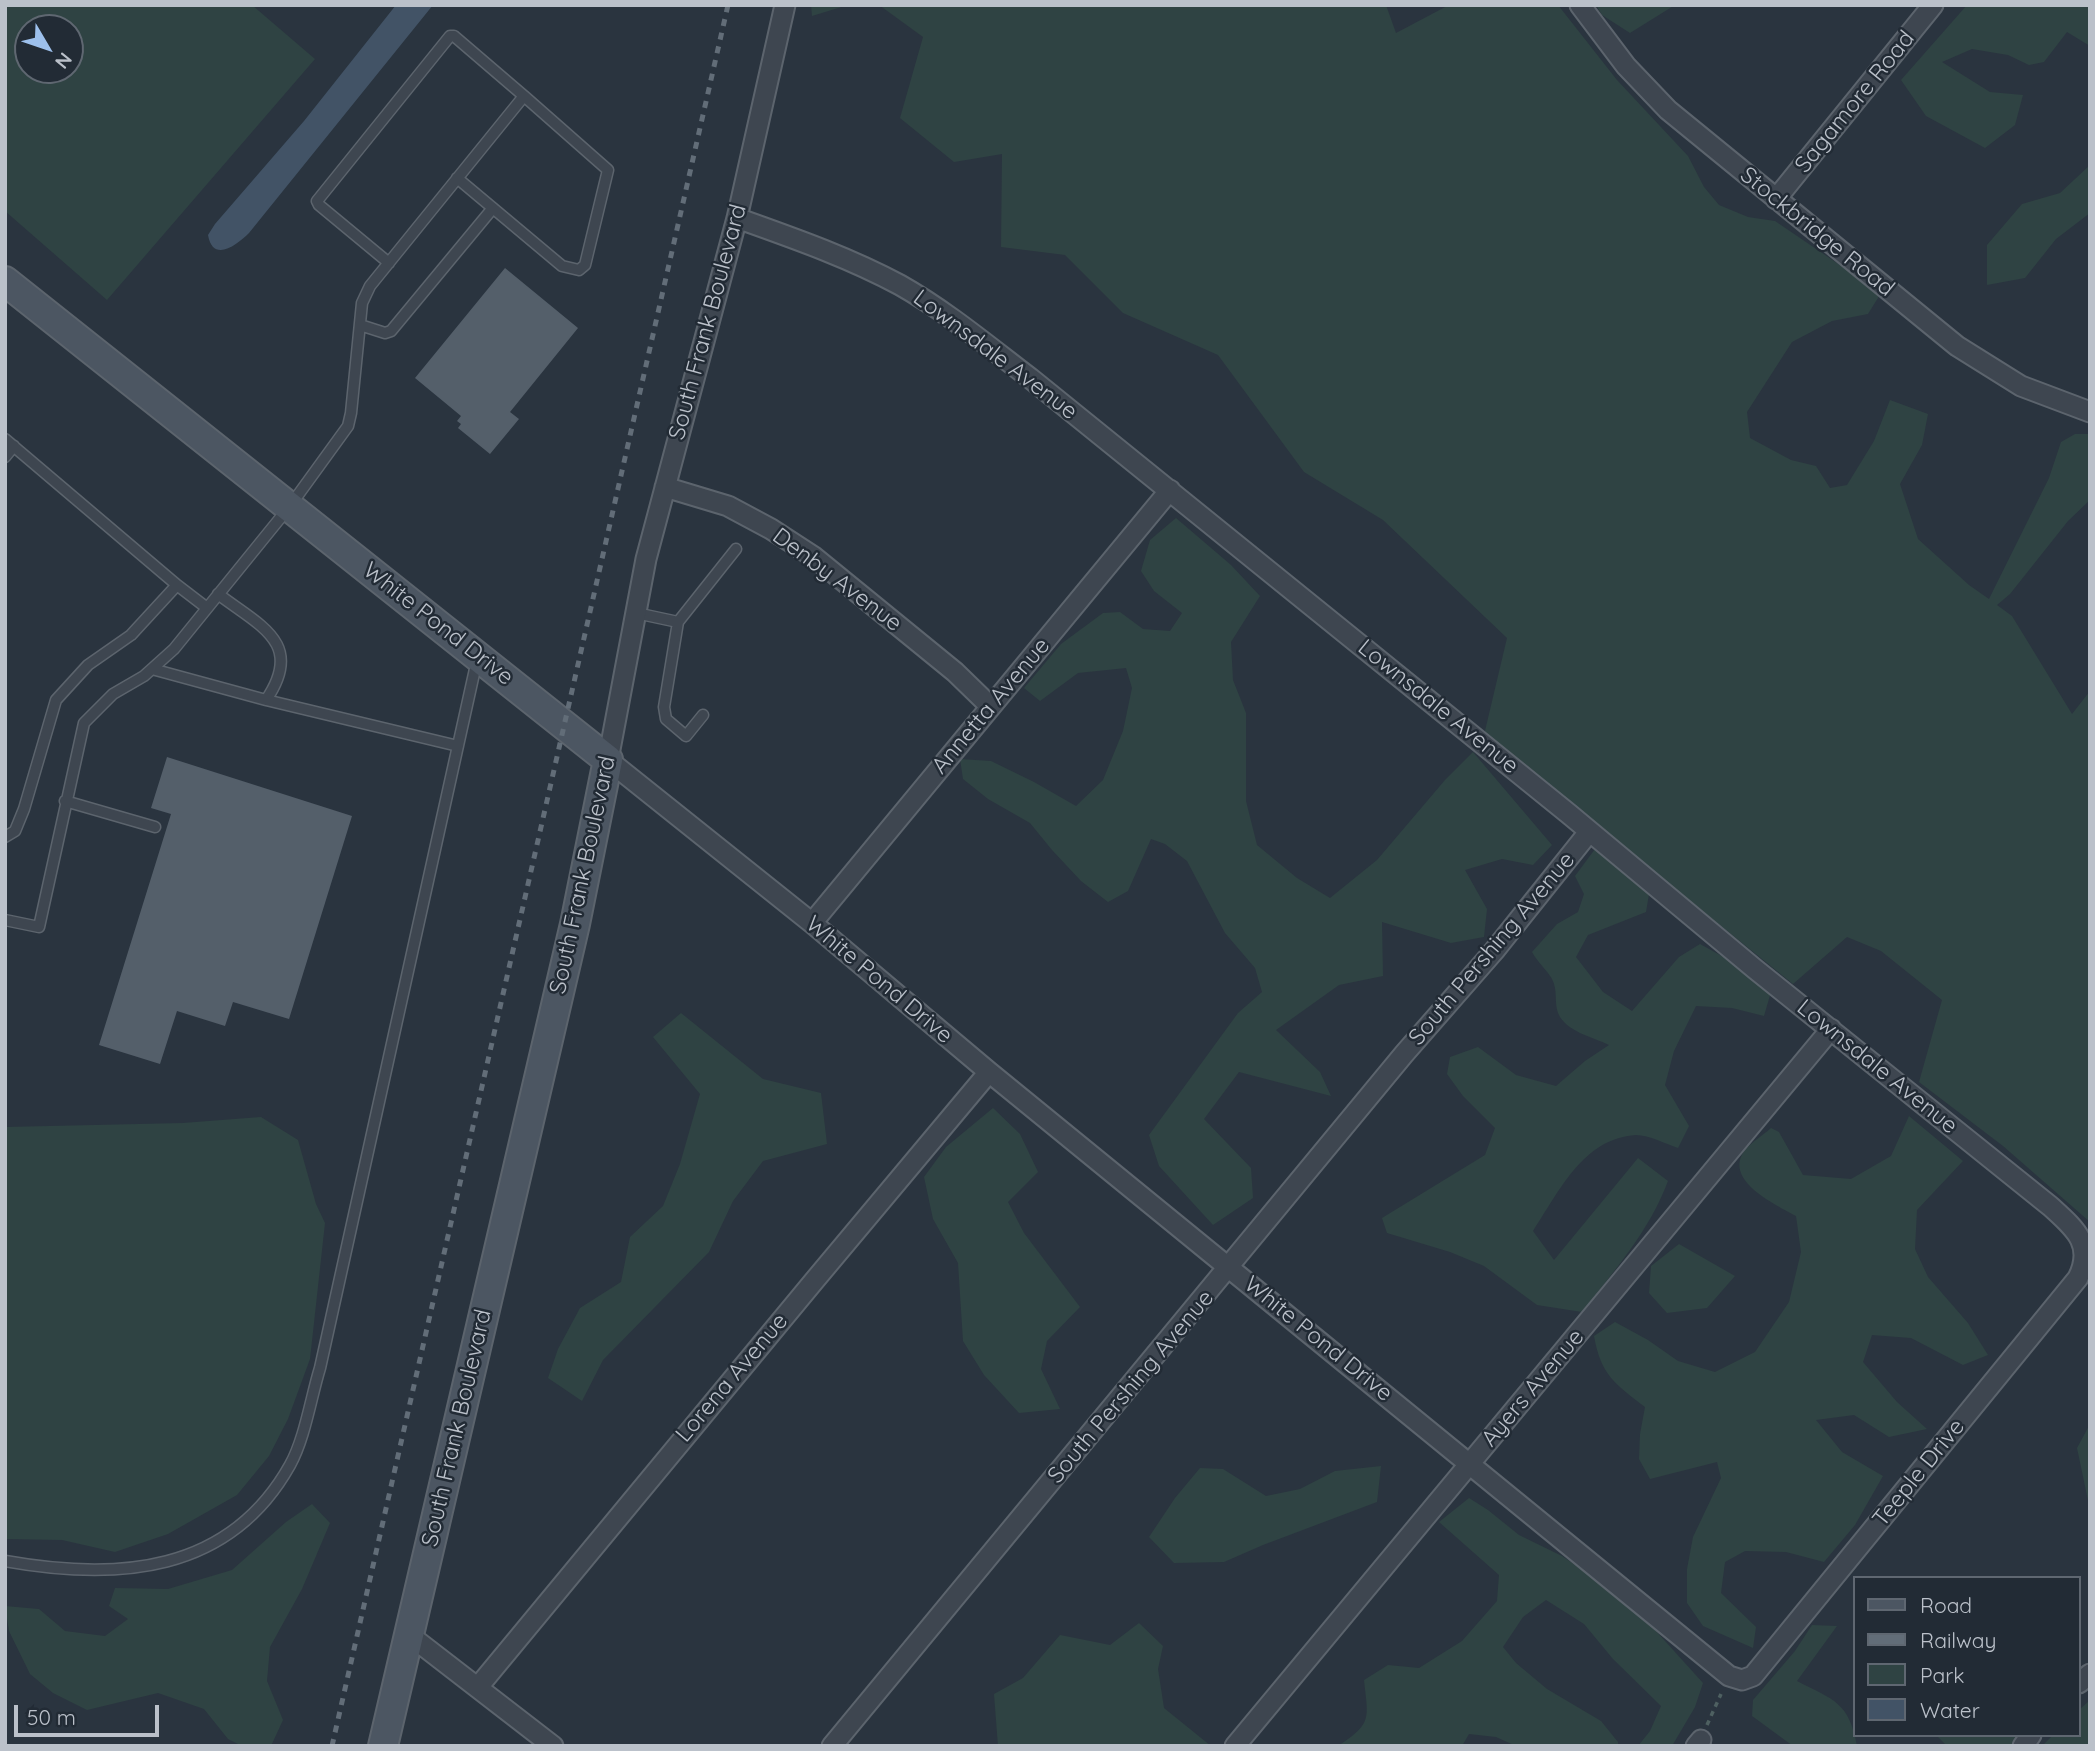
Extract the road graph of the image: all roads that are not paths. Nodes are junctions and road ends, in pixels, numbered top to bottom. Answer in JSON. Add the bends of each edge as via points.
{"nodes":[{"id":1,"x":785,"y":5,"type":"edge"},
{"id":2,"x":1580,"y":5,"type":"edge"},
{"id":3,"x":1934,"y":5,"type":"edge"},
{"id":4,"x":524,"y":96,"type":"junction"},
{"id":5,"x":457,"y":178,"type":"junction"},
{"id":6,"x":1776,"y":199,"type":"junction"},
{"id":7,"x":493,"y":208,"type":"junction"},
{"id":8,"x":737,"y":218,"type":"junction"},
{"id":9,"x":389,"y":263,"type":"junction"},
{"id":10,"x":5,"y":281,"type":"edge"},
{"id":11,"x":360,"y":325,"type":"junction"},
{"id":12,"x":2090,"y":412,"type":"edge"},
{"id":13,"x":5,"y":439,"type":"edge"},
{"id":14,"x":14,"y":446,"type":"junction"},
{"id":15,"x":5,"y":457,"type":"edge"},
{"id":16,"x":664,"y":487,"type":"junction"},
{"id":17,"x":1170,"y":490,"type":"junction"},
{"id":18,"x":289,"y":506,"type":"junction"},
{"id":19,"x":736,"y":549,"type":"dead end"},
{"id":20,"x":177,"y":585,"type":"junction"},
{"id":21,"x":218,"y":594,"type":"junction"},
{"id":22,"x":207,"y":608,"type":"junction"},
{"id":23,"x":636,"y":613,"type":"junction"},
{"id":24,"x":678,"y":622,"type":"junction"},
{"id":25,"x":478,"y":656,"type":"junction"},
{"id":26,"x":152,"y":669,"type":"junction"},
{"id":27,"x":266,"y":700,"type":"junction"},
{"id":28,"x":990,"y":706,"type":"junction"},
{"id":29,"x":704,"y":715,"type":"dead end"},
{"id":30,"x":458,"y":746,"type":"junction"},
{"id":31,"x":607,"y":760,"type":"junction"},
{"id":32,"x":65,"y":801,"type":"junction"},
{"id":33,"x":155,"y":827,"type":"dead end"},
{"id":34,"x":1589,"y":832,"type":"junction"},
{"id":35,"x":5,"y":837,"type":"edge"},
{"id":36,"x":5,"y":920,"type":"edge"},
{"id":37,"x":812,"y":923,"type":"junction"},
{"id":38,"x":1831,"y":1029,"type":"junction"},
{"id":39,"x":989,"y":1072,"type":"junction"},
{"id":40,"x":2086,"y":1264,"type":"joint"},
{"id":41,"x":1230,"y":1267,"type":"junction"},
{"id":42,"x":1470,"y":1464,"type":"junction"},
{"id":43,"x":5,"y":1561,"type":"edge"},
{"id":44,"x":408,"y":1634,"type":"junction"},
{"id":45,"x":1739,"y":1677,"type":"joint"},
{"id":46,"x":478,"y":1687,"type":"junction"},
{"id":47,"x":383,"y":1746,"type":"edge"},
{"id":48,"x":552,"y":1746,"type":"edge"},
{"id":49,"x":832,"y":1746,"type":"edge"},
{"id":50,"x":1235,"y":1746,"type":"edge"}],
"edges":[{"from":1,"to":8,"type":"street","name":"South Frank Boulevard"},
{"from":2,"to":6,"type":"street","name":"Stockbridge Road","via":[[1626,66],[1668,110]]},
{"from":3,"to":6,"type":"street","name":"Sagamore Road"},
{"from":4,"to":5,"type":"lane"},
{"from":4,"to":7,"type":"lane","via":[[608,170],[585,265],[579,270],[562,266]]},
{"from":4,"to":9,"type":"lane","via":[[450,36],[317,201]]},
{"from":5,"to":7,"type":"lane"},
{"from":5,"to":9,"type":"lane"},
{"from":6,"to":12,"type":"street","name":"Stockbridge Road","via":[[1956,346],[2021,386]]},
{"from":7,"to":11,"type":"lane","via":[[391,331]]},
{"from":8,"to":16,"type":"street","name":"South Frank Boulevard"},
{"from":8,"to":17,"type":"street","name":"Lownsdale Avenue","via":[[839,256],[902,286],[1030,378]]},
{"from":9,"to":11,"type":"lane","via":[[362,303]]},
{"from":10,"to":18,"type":"street","name":"White Pond Drive"},
{"from":11,"to":18,"type":"lane","via":[[348,426]]},
{"from":13,"to":14,"type":"lane"},
{"from":14,"to":15,"type":"lane"},
{"from":14,"to":20,"type":"lane"},
{"from":16,"to":23,"type":"street","name":"South Frank Boulevard"},
{"from":16,"to":28,"type":"street","name":"Denby Avenue","via":[[728,506],[814,558]]},
{"from":17,"to":28,"type":"street","name":"Annetta Avenue"},
{"from":17,"to":34,"type":"street","name":"Lownsdale Avenue"},
{"from":18,"to":21,"type":"lane"},
{"from":18,"to":25,"type":"street","name":"White Pond Drive"},
{"from":19,"to":24,"type":"lane"},
{"from":20,"to":22,"type":"lane"},
{"from":20,"to":35,"type":"lane","via":[[131,635],[89,665],[56,700],[24,809],[15,831]]},
{"from":21,"to":22,"type":"lane"},
{"from":21,"to":27,"type":"lane","via":[[268,632],[282,651],[282,671]]},
{"from":22,"to":26,"type":"lane"},
{"from":23,"to":24,"type":"lane"},
{"from":23,"to":31,"type":"street","name":"South Frank Boulevard"},
{"from":24,"to":29,"type":"lane","via":[[666,719],[687,736]]},
{"from":25,"to":30,"type":"lane"},
{"from":25,"to":31,"type":"street","name":"White Pond Drive"},
{"from":26,"to":27,"type":"lane"},
{"from":26,"to":32,"type":"lane","via":[[113,694],[84,723]]},
{"from":27,"to":30,"type":"lane"},
{"from":28,"to":37,"type":"street","name":"Annetta Avenue"},
{"from":30,"to":43,"type":"lane","via":[[320,1368],[292,1462],[253,1515],[224,1538],[188,1556],[103,1570],[50,1569]]},
{"from":31,"to":37,"type":"street","name":"White Pond Drive"},
{"from":31,"to":44,"type":"street","name":"South Frank Boulevard","via":[[575,924]]},
{"from":32,"to":33,"type":"lane"},
{"from":32,"to":36,"type":"lane","via":[[39,927]]},
{"from":34,"to":38,"type":"street","name":"Lownsdale Avenue"},
{"from":34,"to":41,"type":"street","name":"South Pershing Avenue"},
{"from":37,"to":39,"type":"street","name":"White Pond Drive"},
{"from":38,"to":40,"type":"street","name":"Lownsdale Avenue","via":[[2072,1226],[2082,1237]]},
{"from":38,"to":42,"type":"street","name":"Ayers Avenue"},
{"from":39,"to":41,"type":"street","name":"White Pond Drive"},
{"from":39,"to":46,"type":"street","name":"Lorena Avenue"},
{"from":40,"to":45,"type":"street","name":"Teeple Drive","via":[[1766,1661]]},
{"from":41,"to":42,"type":"street","name":"White Pond Drive"},
{"from":41,"to":49,"type":"street","name":"South Pershing Avenue"},
{"from":42,"to":45,"type":"street","name":"White Pond Drive"},
{"from":42,"to":50,"type":"street","name":"Ayers Avenue"},
{"from":44,"to":46,"type":"street"},
{"from":44,"to":47,"type":"street","name":"South Frank Boulevard"},
{"from":46,"to":48,"type":"street"}]}
